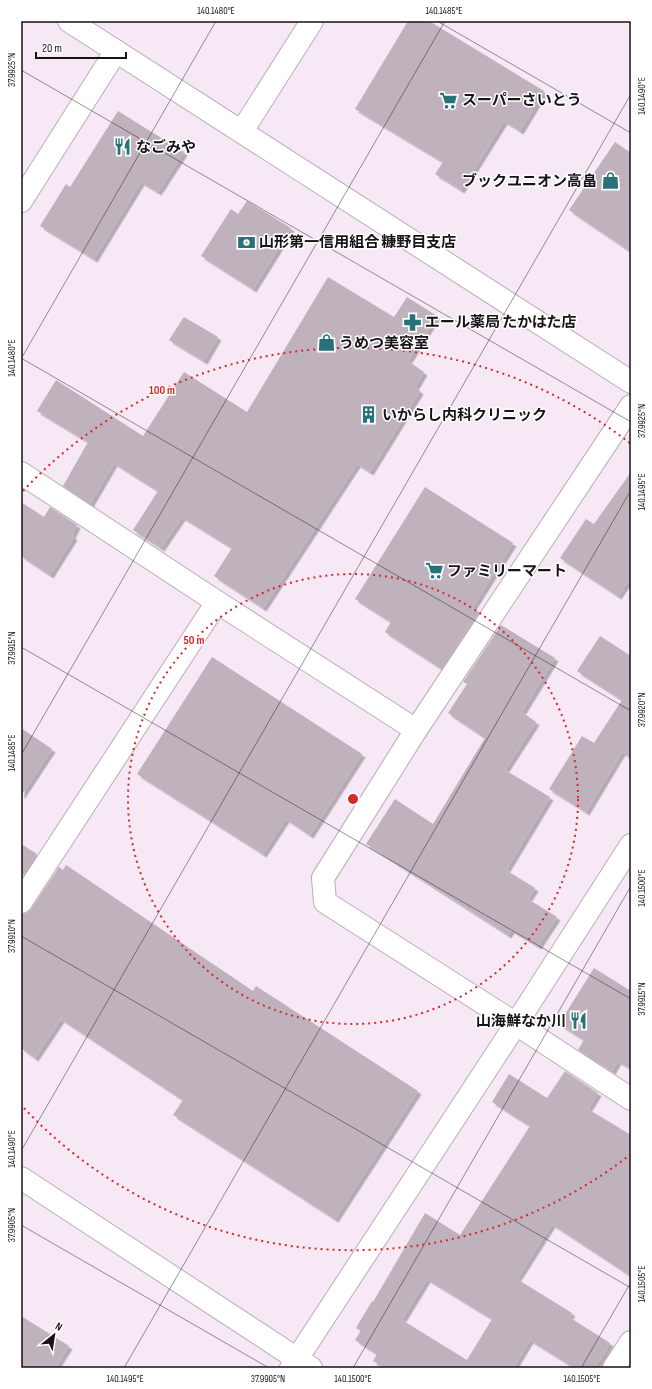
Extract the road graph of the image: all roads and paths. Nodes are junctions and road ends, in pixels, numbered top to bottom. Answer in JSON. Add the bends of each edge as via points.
{"nodes":[{"id":1,"x":69,"y":21,"type":"edge"},
{"id":2,"x":312,"y":21,"type":"edge"},
{"id":3,"x":97,"y":28,"type":"edge"},
{"id":4,"x":116,"y":51,"type":"junction"},
{"id":5,"x":242,"y":131,"type":"junction"},
{"id":6,"x":21,"y":201,"type":"edge"},
{"id":7,"x":631,"y":382,"type":"edge"},
{"id":8,"x":631,"y":406,"type":"edge"},
{"id":9,"x":21,"y":473,"type":"edge"},
{"id":10,"x":217,"y":602,"type":"junction"},
{"id":11,"x":416,"y":730,"type":"junction"},
{"id":12,"x":631,"y":845,"type":"edge"},
{"id":13,"x":21,"y":902,"type":"edge"},
{"id":14,"x":516,"y":1024,"type":"junction"},
{"id":15,"x":631,"y":1099,"type":"edge"},
{"id":16,"x":21,"y":1178,"type":"edge"},
{"id":17,"x":631,"y":1342,"type":"edge"},
{"id":18,"x":300,"y":1365,"type":"edge"},
{"id":19,"x":614,"y":1368,"type":"edge"}],
"edges":[{"from":1,"to":3,"type":"street"},
{"from":2,"to":5,"type":"street"},
{"from":3,"to":4,"type":"street"},
{"from":4,"to":5,"type":"street"},
{"from":4,"to":6,"type":"street"},
{"from":5,"to":7,"type":"street"},
{"from":8,"to":11,"type":"street"},
{"from":9,"to":10,"type":"street"},
{"from":10,"to":11,"type":"street"},
{"from":10,"to":13,"type":"street"},
{"from":11,"to":14,"type":"street","via":[[323,878],[325,902]]},
{"from":12,"to":14,"type":"street"},
{"from":14,"to":15,"type":"street"},
{"from":14,"to":18,"type":"street"},
{"from":16,"to":18,"type":"street"},
{"from":17,"to":19,"type":"street"}]}
